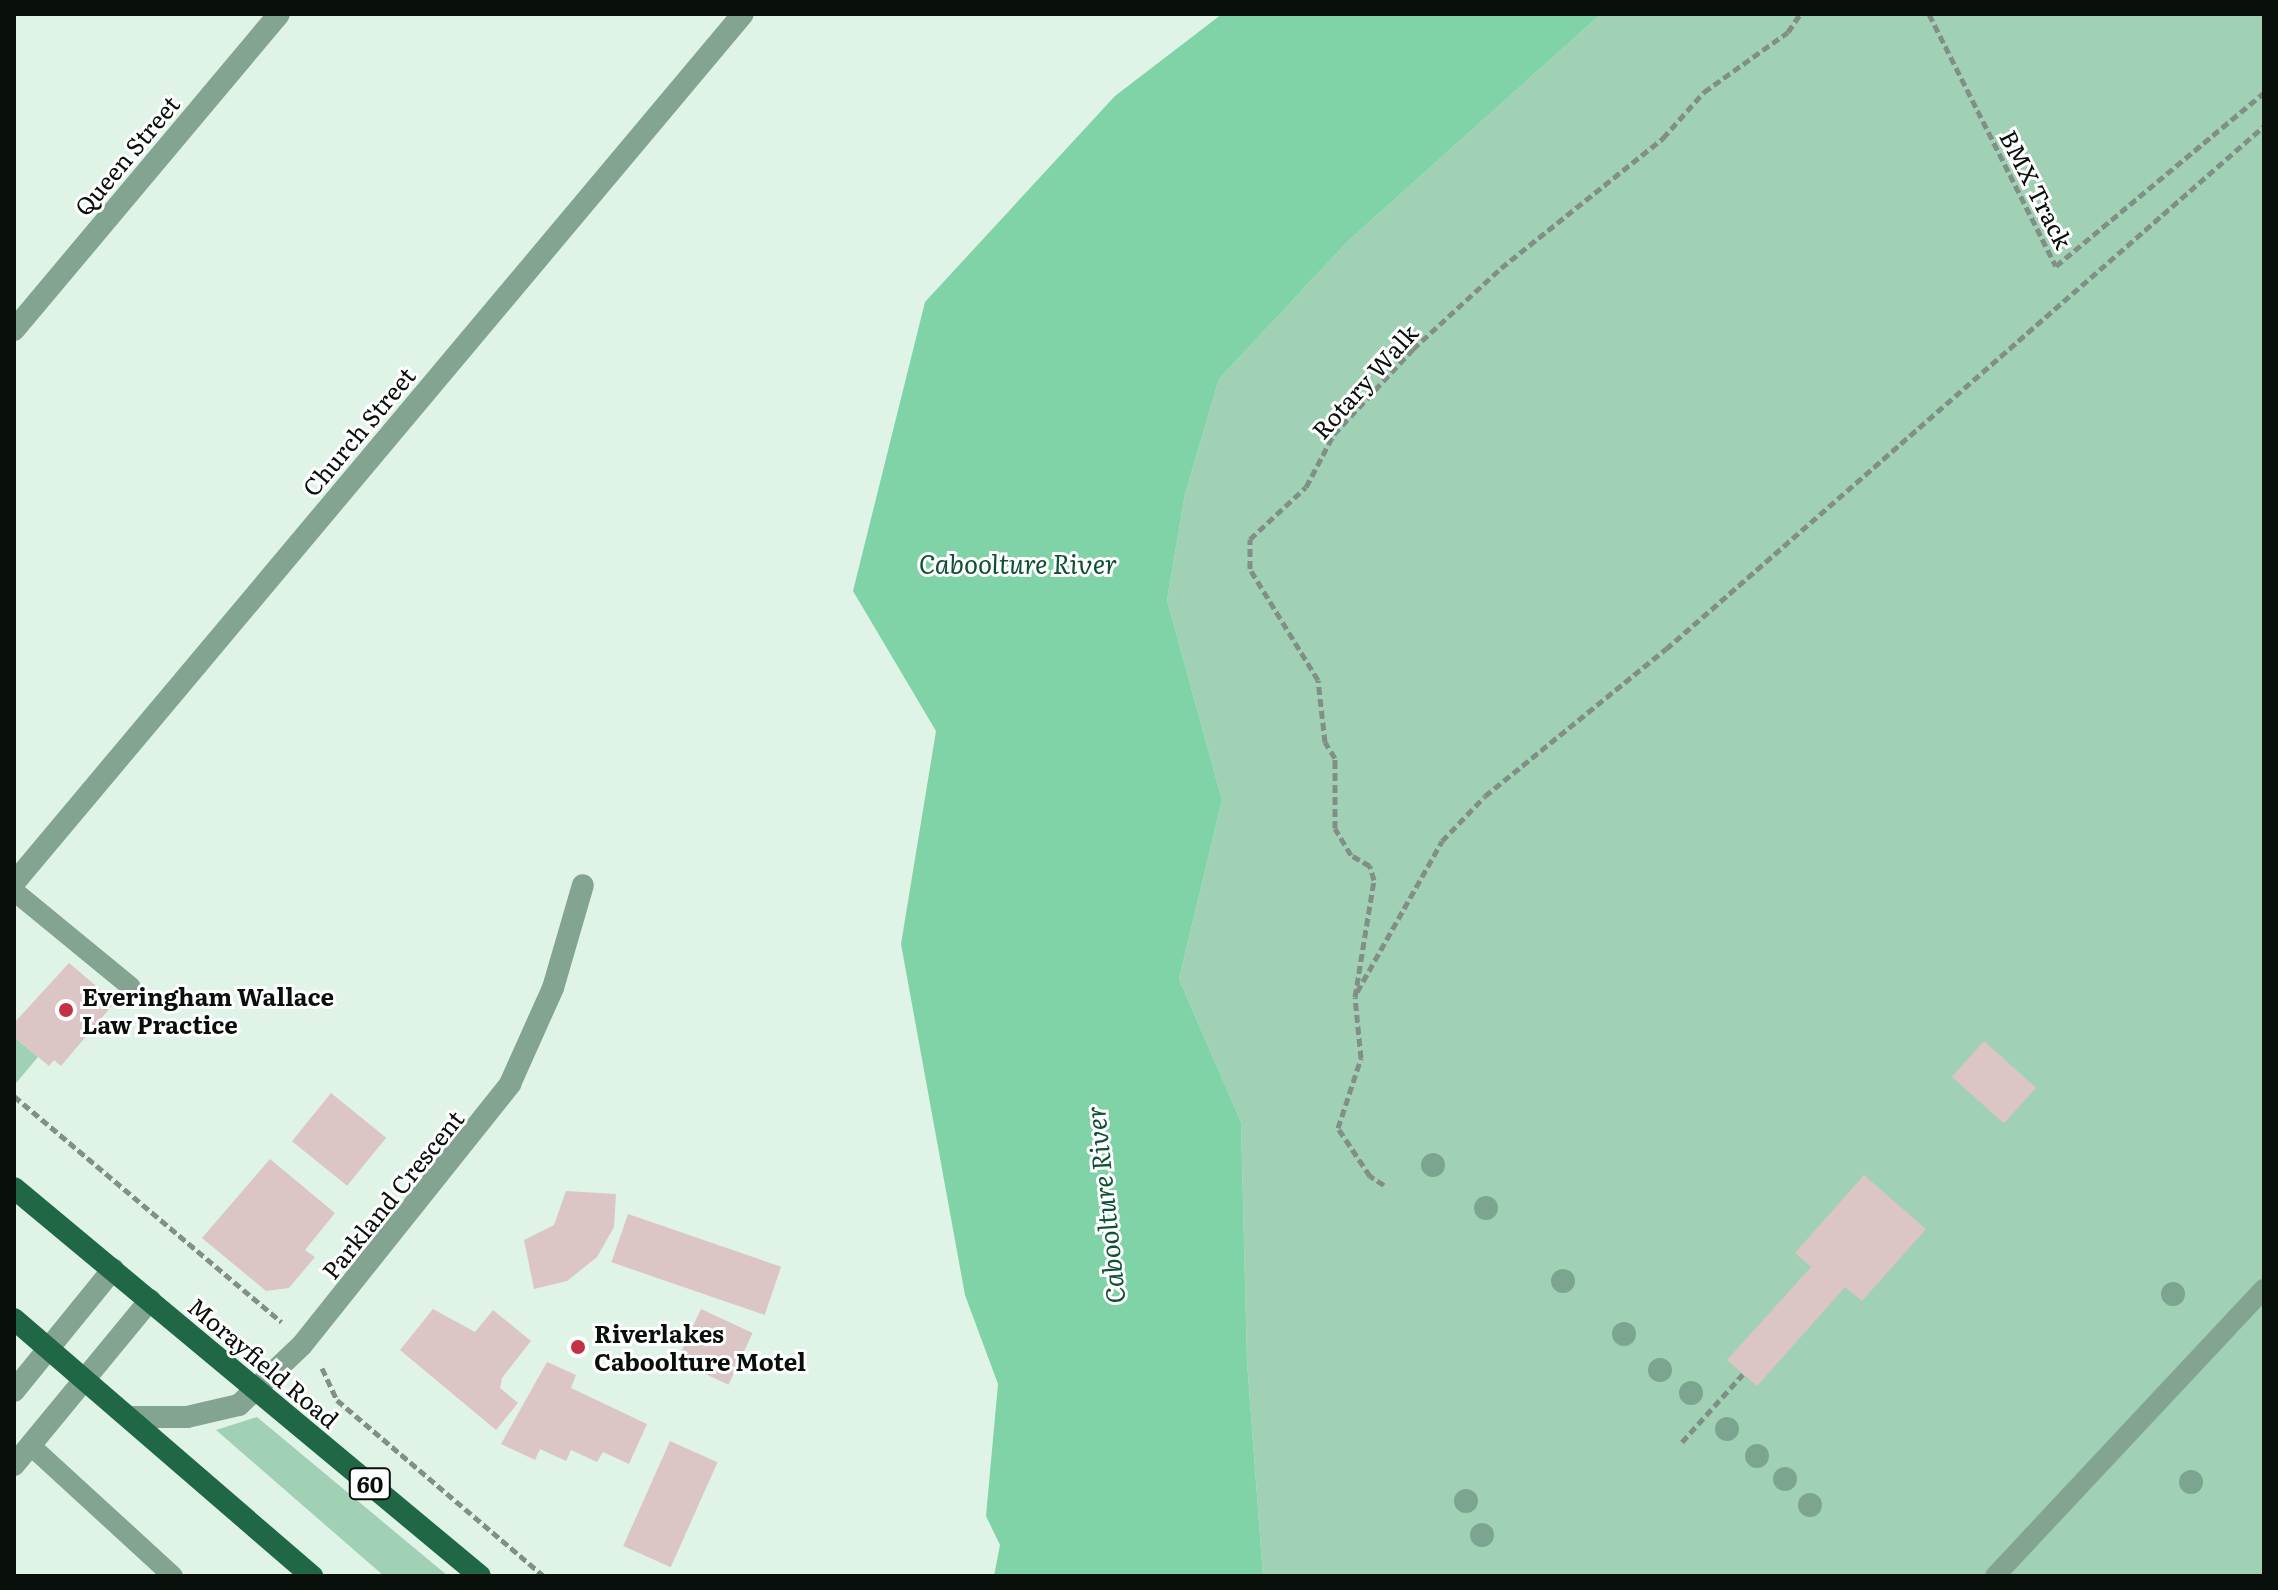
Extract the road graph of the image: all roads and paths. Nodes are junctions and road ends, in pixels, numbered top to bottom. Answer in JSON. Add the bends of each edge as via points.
{"nodes":[{"id":1,"x":279,"y":14,"type":"edge"},
{"id":2,"x":743,"y":14,"type":"edge"},
{"id":3,"x":1800,"y":14,"type":"edge"},
{"id":4,"x":1929,"y":14,"type":"edge"},
{"id":5,"x":2264,"y":93,"type":"edge"},
{"id":6,"x":2264,"y":126,"type":"edge"},
{"id":7,"x":14,"y":330,"type":"edge"},
{"id":8,"x":14,"y":883,"type":"edge"},
{"id":9,"x":583,"y":885,"type":"dead end"},
{"id":10,"x":14,"y":891,"type":"edge"},
{"id":11,"x":131,"y":987,"type":"dead end"},
{"id":12,"x":1355,"y":997,"type":"junction"},
{"id":13,"x":1384,"y":1185,"type":"dead end"},
{"id":14,"x":14,"y":1188,"type":"edge"},
{"id":15,"x":113,"y":1269,"type":"junction"},
{"id":16,"x":2264,"y":1289,"type":"edge"},
{"id":17,"x":150,"y":1300,"type":"junction"},
{"id":18,"x":14,"y":1319,"type":"edge"},
{"id":19,"x":49,"y":1348,"type":"junction"},
{"id":20,"x":1743,"y":1374,"type":"dead end"},
{"id":21,"x":84,"y":1379,"type":"junction"},
{"id":22,"x":14,"y":1391,"type":"edge"},
{"id":23,"x":260,"y":1393,"type":"junction"},
{"id":24,"x":129,"y":1417,"type":"junction"},
{"id":25,"x":1682,"y":1442,"type":"dead end"},
{"id":26,"x":30,"y":1445,"type":"junction"},
{"id":27,"x":14,"y":1465,"type":"edge"},
{"id":28,"x":173,"y":1576,"type":"edge"},
{"id":29,"x":312,"y":1576,"type":"edge"},
{"id":30,"x":480,"y":1576,"type":"edge"},
{"id":31,"x":1995,"y":1576,"type":"edge"}],
"edges":[{"from":1,"to":7,"type":"street","name":"Queen Street"},
{"from":2,"to":8,"type":"street","name":"Church Street"},
{"from":3,"to":12,"type":"path","name":"Rotary Walk","via":[[1788,32],[1704,92],[1663,138],[1501,268],[1413,349],[1334,434],[1306,487],[1250,539],[1250,569],[1318,680],[1325,742],[1335,758],[1335,828],[1351,855],[1370,866]]},
{"from":4,"to":5,"type":"path","name":"BMX Track","via":[[2056,266]]},
{"from":6,"to":12,"type":"path","via":[[1666,649],[1485,796],[1442,841]]},
{"from":9,"to":23,"type":"street","name":"Parkland Crescent","via":[[553,988],[510,1084]]},
{"from":10,"to":11,"type":"lane"},
{"from":12,"to":13,"type":"path","name":"Rotary Walk","via":[[1361,1058],[1338,1128],[1370,1176]]},
{"from":14,"to":15,"type":"main road","name":"Morayfield Road","number":"60"},
{"from":15,"to":17,"type":"main road","name":"Morayfield Road","number":"60"},
{"from":15,"to":19,"type":"street"},
{"from":16,"to":31,"type":"lane"},
{"from":17,"to":21,"type":"street"},
{"from":17,"to":23,"type":"main road","name":"Morayfield Road","number":"60"},
{"from":18,"to":19,"type":"main road"},
{"from":19,"to":21,"type":"main road"},
{"from":19,"to":22,"type":"street"},
{"from":20,"to":25,"type":"path"},
{"from":21,"to":24,"type":"main road"},
{"from":21,"to":26,"type":"street"},
{"from":23,"to":24,"type":"street","name":"Parkland Crescent","via":[[213,1413]]},
{"from":23,"to":30,"type":"main road","name":"Morayfield Road","number":"60"},
{"from":24,"to":29,"type":"main road"},
{"from":26,"to":27,"type":"street"},
{"from":26,"to":28,"type":"lane"}]}
